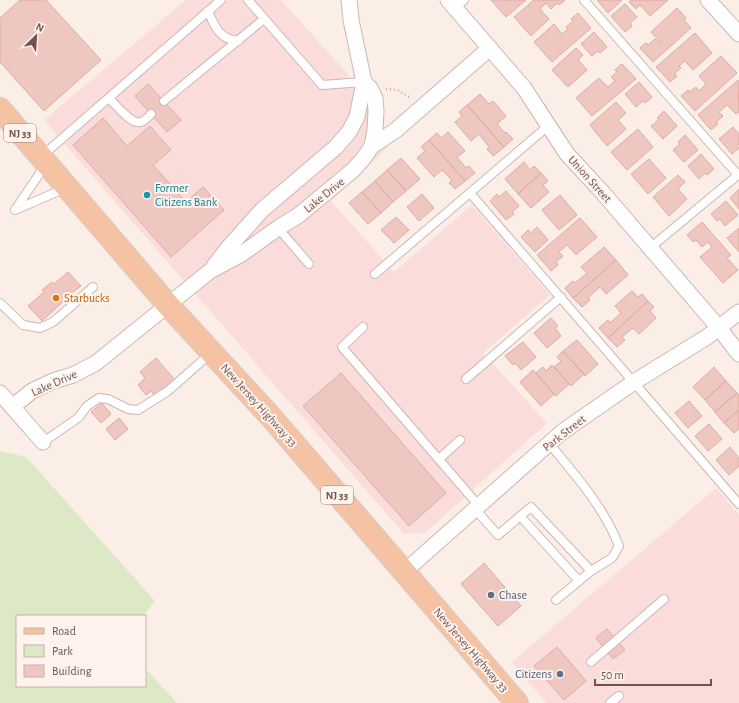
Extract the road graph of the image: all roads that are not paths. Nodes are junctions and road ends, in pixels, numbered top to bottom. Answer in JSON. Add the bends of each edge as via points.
{"nodes":[{"id":1,"x":221,"y":0,"type":"edge"},
{"id":2,"x":248,"y":0,"type":"edge"},
{"id":3,"x":349,"y":0,"type":"edge"},
{"id":4,"x":584,"y":0,"type":"edge"},
{"id":5,"x":708,"y":0,"type":"edge"},
{"id":6,"x":456,"y":3,"type":"edge"},
{"id":7,"x":208,"y":11,"type":"junction"},
{"id":8,"x":264,"y":18,"type":"junction"},
{"id":9,"x":739,"y":34,"type":"edge"},
{"id":10,"x":238,"y":41,"type":"junction"},
{"id":11,"x":490,"y":48,"type":"junction"},
{"id":12,"x":367,"y":85,"type":"junction"},
{"id":13,"x":110,"y":98,"type":"junction"},
{"id":14,"x":164,"y":102,"type":"dead end"},
{"id":15,"x":0,"y":109,"type":"edge"},
{"id":16,"x":151,"y":114,"type":"dead end"},
{"id":17,"x":548,"y":126,"type":"junction"},
{"id":18,"x":372,"y":146,"type":"junction"},
{"id":19,"x":44,"y":160,"type":"junction"},
{"id":20,"x":739,"y":174,"type":"edge"},
{"id":21,"x":68,"y":188,"type":"junction"},
{"id":22,"x":470,"y":193,"type":"junction"},
{"id":23,"x":278,"y":228,"type":"junction"},
{"id":24,"x":650,"y":248,"type":"junction"},
{"id":25,"x":309,"y":264,"type":"dead end"},
{"id":26,"x":210,"y":271,"type":"junction"},
{"id":27,"x":375,"y":274,"type":"dead end"},
{"id":28,"x":93,"y":287,"type":"dead end"},
{"id":29,"x":560,"y":297,"type":"junction"},
{"id":30,"x":0,"y":303,"type":"edge"},
{"id":31,"x":168,"y":305,"type":"junction"},
{"id":32,"x":739,"y":312,"type":"edge"},
{"id":33,"x":363,"y":327,"type":"dead end"},
{"id":34,"x":719,"y":328,"type":"junction"},
{"id":35,"x":212,"y":353,"type":"junction"},
{"id":36,"x":739,"y":354,"type":"edge"},
{"id":37,"x":466,"y":379,"type":"dead end"},
{"id":38,"x":634,"y":382,"type":"junction"},
{"id":39,"x":0,"y":393,"type":"edge"},
{"id":40,"x":12,"y":407,"type":"junction"},
{"id":41,"x":460,"y":440,"type":"dead end"},
{"id":42,"x":43,"y":442,"type":"joint"},
{"id":43,"x":549,"y":443,"type":"junction"},
{"id":44,"x":439,"y":459,"type":"junction"},
{"id":45,"x":739,"y":504,"type":"edge"},
{"id":46,"x":477,"y":507,"type":"junction"},
{"id":47,"x":520,"y":516,"type":"junction"},
{"id":48,"x":591,"y":571,"type":"junction"},
{"id":49,"x":404,"y":572,"type":"junction"},
{"id":50,"x":579,"y":581,"type":"junction"},
{"id":51,"x":664,"y":599,"type":"dead end"},
{"id":52,"x":556,"y":600,"type":"dead end"},
{"id":53,"x":591,"y":662,"type":"dead end"},
{"id":54,"x":619,"y":696,"type":"dead end"},
{"id":55,"x":517,"y":703,"type":"edge"},
{"id":56,"x":610,"y":703,"type":"edge"}],
"edges":[{"from":1,"to":7,"type":"lane"},
{"from":2,"to":8,"type":"lane"},
{"from":3,"to":12,"type":"street","name":"Lake Drive","via":[[351,20]]},
{"from":4,"to":20,"type":"lane"},
{"from":5,"to":9,"type":"street"},
{"from":6,"to":11,"type":"street","name":"Union Street"},
{"from":7,"to":10,"type":"lane","via":[[218,32],[224,38]]},
{"from":7,"to":13,"type":"lane"},
{"from":8,"to":10,"type":"lane"},
{"from":8,"to":12,"type":"lane","via":[[322,85]]},
{"from":10,"to":14,"type":"lane"},
{"from":11,"to":17,"type":"street","name":"Union Street","via":[[524,88]]},
{"from":11,"to":18,"type":"street","via":[[396,130]]},
{"from":12,"to":18,"type":"street","name":"Lake Drive","via":[[375,98]]},
{"from":12,"to":26,"type":"street","name":"Lake Drive","via":[[357,117],[349,132],[336,147],[262,210]]},
{"from":13,"to":16,"type":"lane","via":[[126,116],[138,122],[143,122]]},
{"from":13,"to":19,"type":"lane"},
{"from":15,"to":19,"type":"main road","name":"New Jersey Highway 33","number":"NJ 33"},
{"from":17,"to":22,"type":"lane"},
{"from":17,"to":24,"type":"street","name":"Union Street","via":[[567,154]]},
{"from":18,"to":23,"type":"street","name":"Lake Drive","via":[[352,171],[299,215]]},
{"from":19,"to":21,"type":"main road","name":"New Jersey Highway 33","number":"NJ 33"},
{"from":19,"to":21,"type":"lane","via":[[15,210]]},
{"from":20,"to":24,"type":"lane"},
{"from":21,"to":31,"type":"main road","name":"New Jersey Highway 33","number":"NJ 33"},
{"from":22,"to":27,"type":"lane"},
{"from":22,"to":29,"type":"lane"},
{"from":23,"to":25,"type":"lane"},
{"from":23,"to":26,"type":"street","name":"Lake Drive","via":[[240,255]]},
{"from":24,"to":34,"type":"street","name":"Union Street"},
{"from":26,"to":31,"type":"street","name":"Lake Drive"},
{"from":28,"to":30,"type":"lane","via":[[53,322],[40,328],[23,325]]},
{"from":29,"to":37,"type":"lane"},
{"from":29,"to":38,"type":"lane"},
{"from":31,"to":35,"type":"main road","name":"New Jersey Highway 33","number":"NJ 33"},
{"from":31,"to":40,"type":"street","name":"Lake Drive","via":[[96,363],[32,391]]},
{"from":32,"to":34,"type":"street","name":"Park Street"},
{"from":33,"to":44,"type":"lane","via":[[342,347]]},
{"from":34,"to":36,"type":"street","name":"Union Street"},
{"from":34,"to":38,"type":"street","name":"Park Street"},
{"from":35,"to":42,"type":"lane","via":[[168,391],[138,410],[99,398],[87,406],[78,418]]},
{"from":35,"to":49,"type":"main road","name":"New Jersey Highway 33","number":"NJ 33","via":[[271,417]]},
{"from":38,"to":43,"type":"street","name":"Park Street"},
{"from":38,"to":45,"type":"lane"},
{"from":39,"to":40,"type":"street"},
{"from":40,"to":42,"type":"street"},
{"from":41,"to":44,"type":"lane"},
{"from":43,"to":46,"type":"street","name":"Park Street"},
{"from":43,"to":48,"type":"lane","via":[[583,484],[613,530],[619,546],[612,558]]},
{"from":44,"to":46,"type":"lane"},
{"from":46,"to":47,"type":"lane","via":[[498,535]]},
{"from":46,"to":49,"type":"street","name":"Park Street"},
{"from":47,"to":48,"type":"lane","via":[[532,507]]},
{"from":47,"to":50,"type":"lane"},
{"from":48,"to":50,"type":"lane"},
{"from":49,"to":55,"type":"main road","name":"New Jersey Highway 33","number":"NJ 33"},
{"from":50,"to":52,"type":"lane"},
{"from":51,"to":53,"type":"lane"},
{"from":54,"to":56,"type":"lane"}]}
